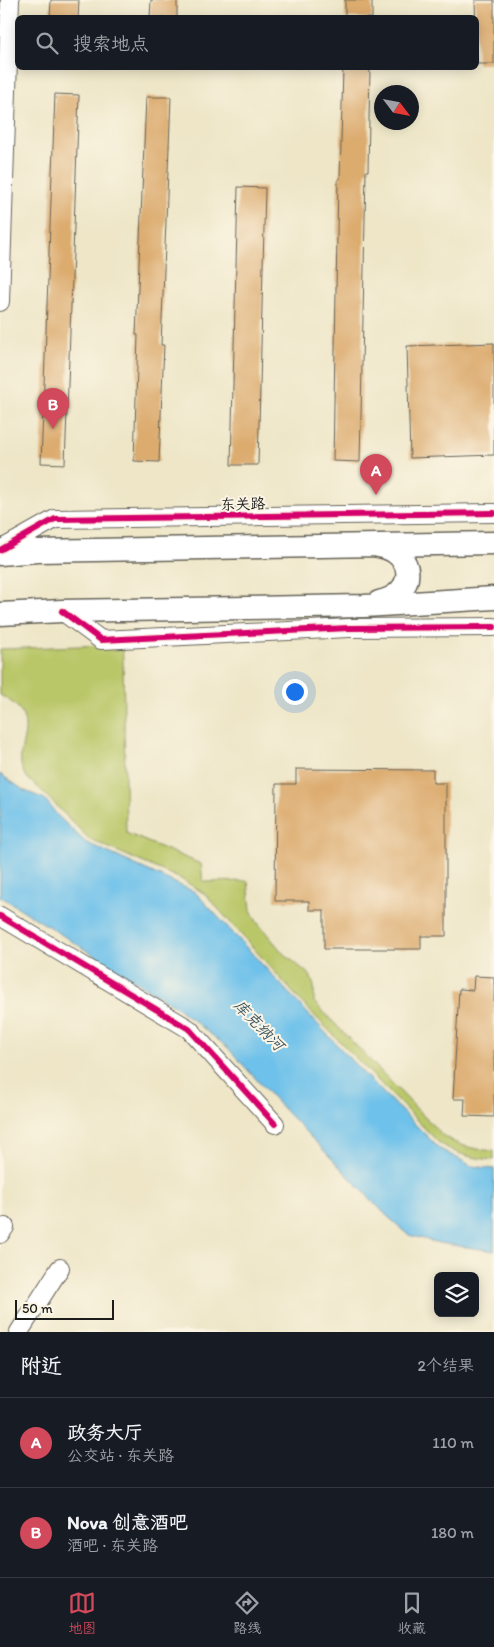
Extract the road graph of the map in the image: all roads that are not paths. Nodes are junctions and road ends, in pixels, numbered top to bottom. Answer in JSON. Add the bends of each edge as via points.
{"nodes":[{"id":1,"x":10,"y":0,"type":"edge"},
{"id":2,"x":0,"y":302,"type":"edge"},
{"id":3,"x":494,"y":513,"type":"edge"},
{"id":4,"x":494,"y":543,"type":"edge"},
{"id":5,"x":371,"y":545,"type":"junction"},
{"id":6,"x":0,"y":550,"type":"edge"},
{"id":7,"x":0,"y":554,"type":"edge"},
{"id":8,"x":494,"y":598,"type":"edge"},
{"id":9,"x":364,"y":606,"type":"junction"},
{"id":10,"x":62,"y":611,"type":"junction"},
{"id":11,"x":0,"y":614,"type":"edge"},
{"id":12,"x":494,"y":627,"type":"edge"},
{"id":13,"x":0,"y":916,"type":"edge"},
{"id":14,"x":275,"y":1124,"type":"dead end"},
{"id":15,"x":60,"y":1268,"type":"dead end"},
{"id":16,"x":19,"y":1332,"type":"edge"}],
"edges":[{"from":1,"to":2,"type":"street"},
{"from":3,"to":6,"type":"street","name":"东关路","via":[[56,519]]},
{"from":4,"to":5,"type":"main road"},
{"from":5,"to":7,"type":"main road"},
{"from":5,"to":9,"type":"main road","via":[[394,551],[405,564],[407,572],[398,595]]},
{"from":8,"to":9,"type":"main road"},
{"from":9,"to":10,"type":"main road"},
{"from":10,"to":11,"type":"main road"},
{"from":10,"to":12,"type":"street","via":[[100,640],[348,628]]},
{"from":13,"to":14,"type":"street","via":[[189,1029]]},
{"from":15,"to":16,"type":"street"}]}
